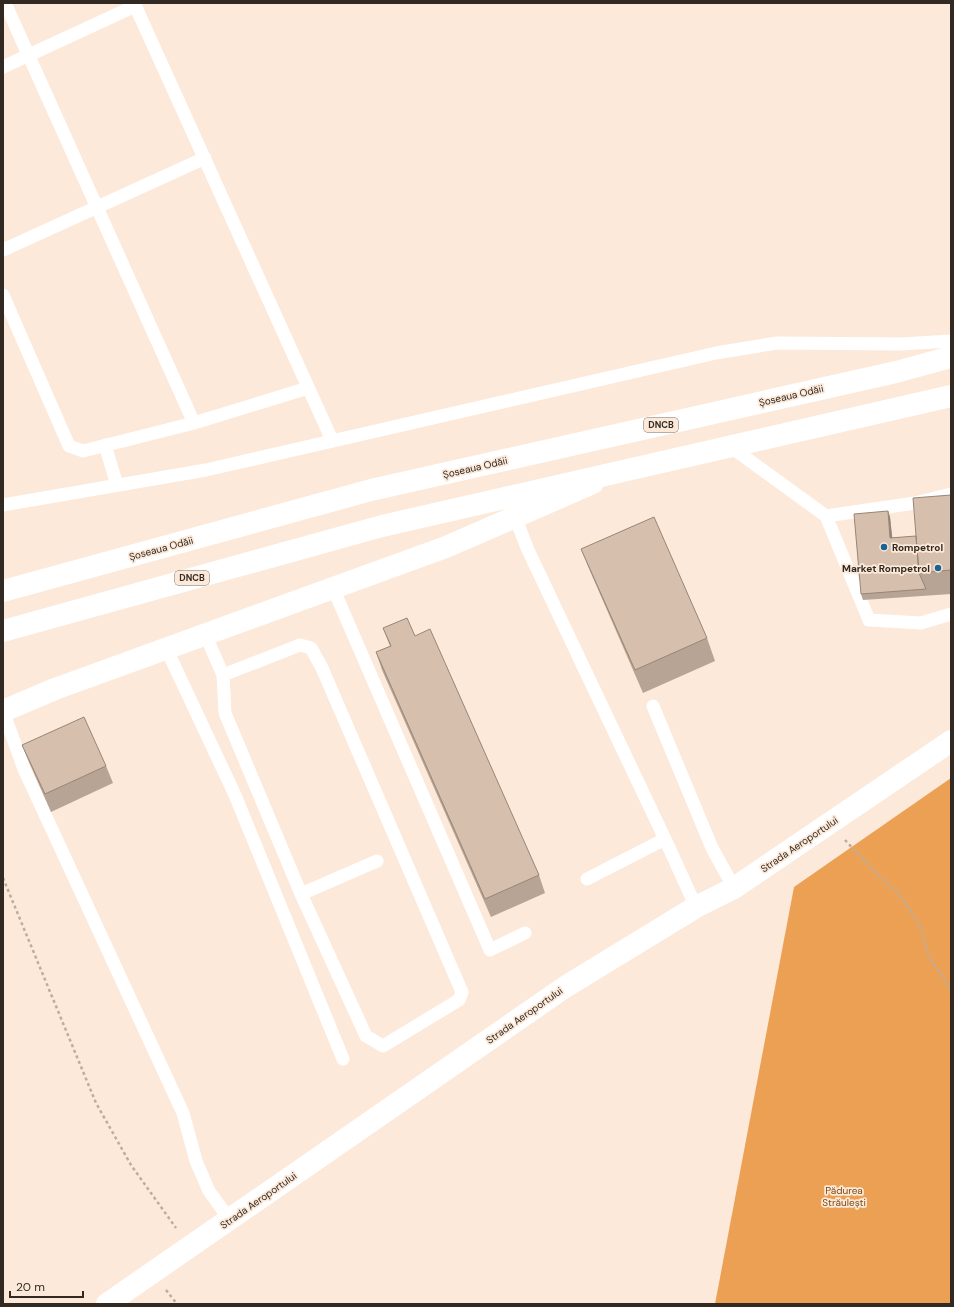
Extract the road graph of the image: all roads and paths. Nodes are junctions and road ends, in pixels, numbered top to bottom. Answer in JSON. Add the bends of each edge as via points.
{"nodes":[{"id":1,"x":5,"y":3,"type":"edge"},
{"id":2,"x":135,"y":5,"type":"edge"},
{"id":3,"x":28,"y":55,"type":"junction"},
{"id":4,"x":3,"y":67,"type":"edge"},
{"id":5,"x":205,"y":158,"type":"junction"},
{"id":6,"x":97,"y":208,"type":"junction"},
{"id":7,"x":3,"y":250,"type":"edge"},
{"id":8,"x":3,"y":295,"type":"edge"},
{"id":9,"x":951,"y":341,"type":"edge"},
{"id":10,"x":951,"y":358,"type":"edge"},
{"id":11,"x":308,"y":388,"type":"junction"},
{"id":12,"x":951,"y":396,"type":"edge"},
{"id":13,"x":194,"y":423,"type":"junction"},
{"id":14,"x":332,"y":440,"type":"junction"},
{"id":15,"x":105,"y":445,"type":"junction"},
{"id":16,"x":731,"y":447,"type":"junction"},
{"id":17,"x":624,"y":470,"type":"junction"},
{"id":18,"x":117,"y":485,"type":"junction"},
{"id":19,"x":951,"y":494,"type":"edge"},
{"id":20,"x":3,"y":505,"type":"edge"},
{"id":21,"x":826,"y":516,"type":"junction"},
{"id":22,"x":515,"y":517,"type":"junction"},
{"id":23,"x":333,"y":588,"type":"junction"},
{"id":24,"x":3,"y":591,"type":"edge"},
{"id":25,"x":951,"y":614,"type":"edge"},
{"id":26,"x":3,"y":631,"type":"edge"},
{"id":27,"x":205,"y":634,"type":"junction"},
{"id":28,"x":166,"y":648,"type":"junction"},
{"id":29,"x":223,"y":675,"type":"junction"},
{"id":30,"x":653,"y":706,"type":"dead end"},
{"id":31,"x":3,"y":712,"type":"edge"},
{"id":32,"x":951,"y":741,"type":"edge"},
{"id":33,"x":829,"y":824,"type":"junction"},
{"id":34,"x":665,"y":838,"type":"junction"},
{"id":35,"x":377,"y":862,"type":"dead end"},
{"id":36,"x":3,"y":878,"type":"edge"},
{"id":37,"x":587,"y":879,"type":"dead end"},
{"id":38,"x":734,"y":888,"type":"junction"},
{"id":39,"x":301,"y":894,"type":"junction"},
{"id":40,"x":696,"y":907,"type":"junction"},
{"id":41,"x":525,"y":933,"type":"dead end"},
{"id":42,"x":951,"y":993,"type":"edge"},
{"id":43,"x":343,"y":1059,"type":"dead end"},
{"id":44,"x":230,"y":1220,"type":"junction"},
{"id":45,"x":187,"y":1248,"type":"junction"},
{"id":46,"x":107,"y":1304,"type":"edge"}],
"edges":[{"from":1,"to":3,"type":"lane"},
{"from":2,"to":3,"type":"lane"},
{"from":2,"to":5,"type":"lane"},
{"from":3,"to":4,"type":"lane"},
{"from":3,"to":6,"type":"lane"},
{"from":5,"to":6,"type":"lane"},
{"from":5,"to":11,"type":"lane"},
{"from":6,"to":7,"type":"lane"},
{"from":6,"to":13,"type":"lane"},
{"from":8,"to":15,"type":"lane","via":[[69,446],[82,451]]},
{"from":9,"to":14,"type":"lane","via":[[901,344],[777,343],[716,353]]},
{"from":10,"to":24,"type":"main road","name":"Șoseaua Odăii","number":"DNCB","via":[[371,490]]},
{"from":11,"to":13,"type":"lane"},
{"from":11,"to":14,"type":"lane"},
{"from":12,"to":16,"type":"main road","number":"DNCB"},
{"from":13,"to":15,"type":"lane"},
{"from":14,"to":18,"type":"lane","via":[[206,470]]},
{"from":15,"to":18,"type":"lane"},
{"from":16,"to":17,"type":"main road","number":"DNCB"},
{"from":16,"to":21,"type":"lane"},
{"from":17,"to":22,"type":"main road"},
{"from":17,"to":26,"type":"main road","number":"DNCB","via":[[382,526]]},
{"from":18,"to":20,"type":"lane"},
{"from":19,"to":21,"type":"lane","via":[[915,503]]},
{"from":21,"to":25,"type":"lane","via":[[870,620],[921,623]]},
{"from":22,"to":23,"type":"main road","via":[[446,547]]},
{"from":22,"to":34,"type":"lane","via":[[528,550]]},
{"from":23,"to":27,"type":"main road"},
{"from":23,"to":41,"type":"lane","via":[[490,950]]},
{"from":27,"to":28,"type":"main road"},
{"from":27,"to":29,"type":"lane"},
{"from":28,"to":31,"type":"main road","via":[[55,689]]},
{"from":28,"to":43,"type":"lane","via":[[235,795]]},
{"from":29,"to":39,"type":"lane","via":[[225,713]]},
{"from":29,"to":39,"type":"lane","via":[[300,646],[311,648],[322,668],[462,992],[459,1000],[383,1046],[366,1036]]},
{"from":30,"to":38,"type":"lane","via":[[712,848]]},
{"from":31,"to":44,"type":"lane","via":[[24,769],[183,1113],[196,1161],[209,1191]]},
{"from":32,"to":33,"type":"main road","name":"Strada Aeroportului"},
{"from":33,"to":38,"type":"main road","name":"Strada Aeroportului"},
{"from":33,"to":42,"type":"path","via":[[899,894],[919,924],[930,957]]},
{"from":34,"to":37,"type":"lane"},
{"from":34,"to":40,"type":"lane"},
{"from":35,"to":39,"type":"lane"},
{"from":36,"to":45,"type":"path","via":[[96,1103],[131,1165],[170,1217]]},
{"from":38,"to":40,"type":"main road","name":"Strada Aeroportului"},
{"from":40,"to":44,"type":"main road","name":"Strada Aeroportului","via":[[566,986]]},
{"from":44,"to":45,"type":"main road","name":"Strada Aeroportului"},
{"from":45,"to":46,"type":"main road","name":"Strada Aeroportului"}]}
